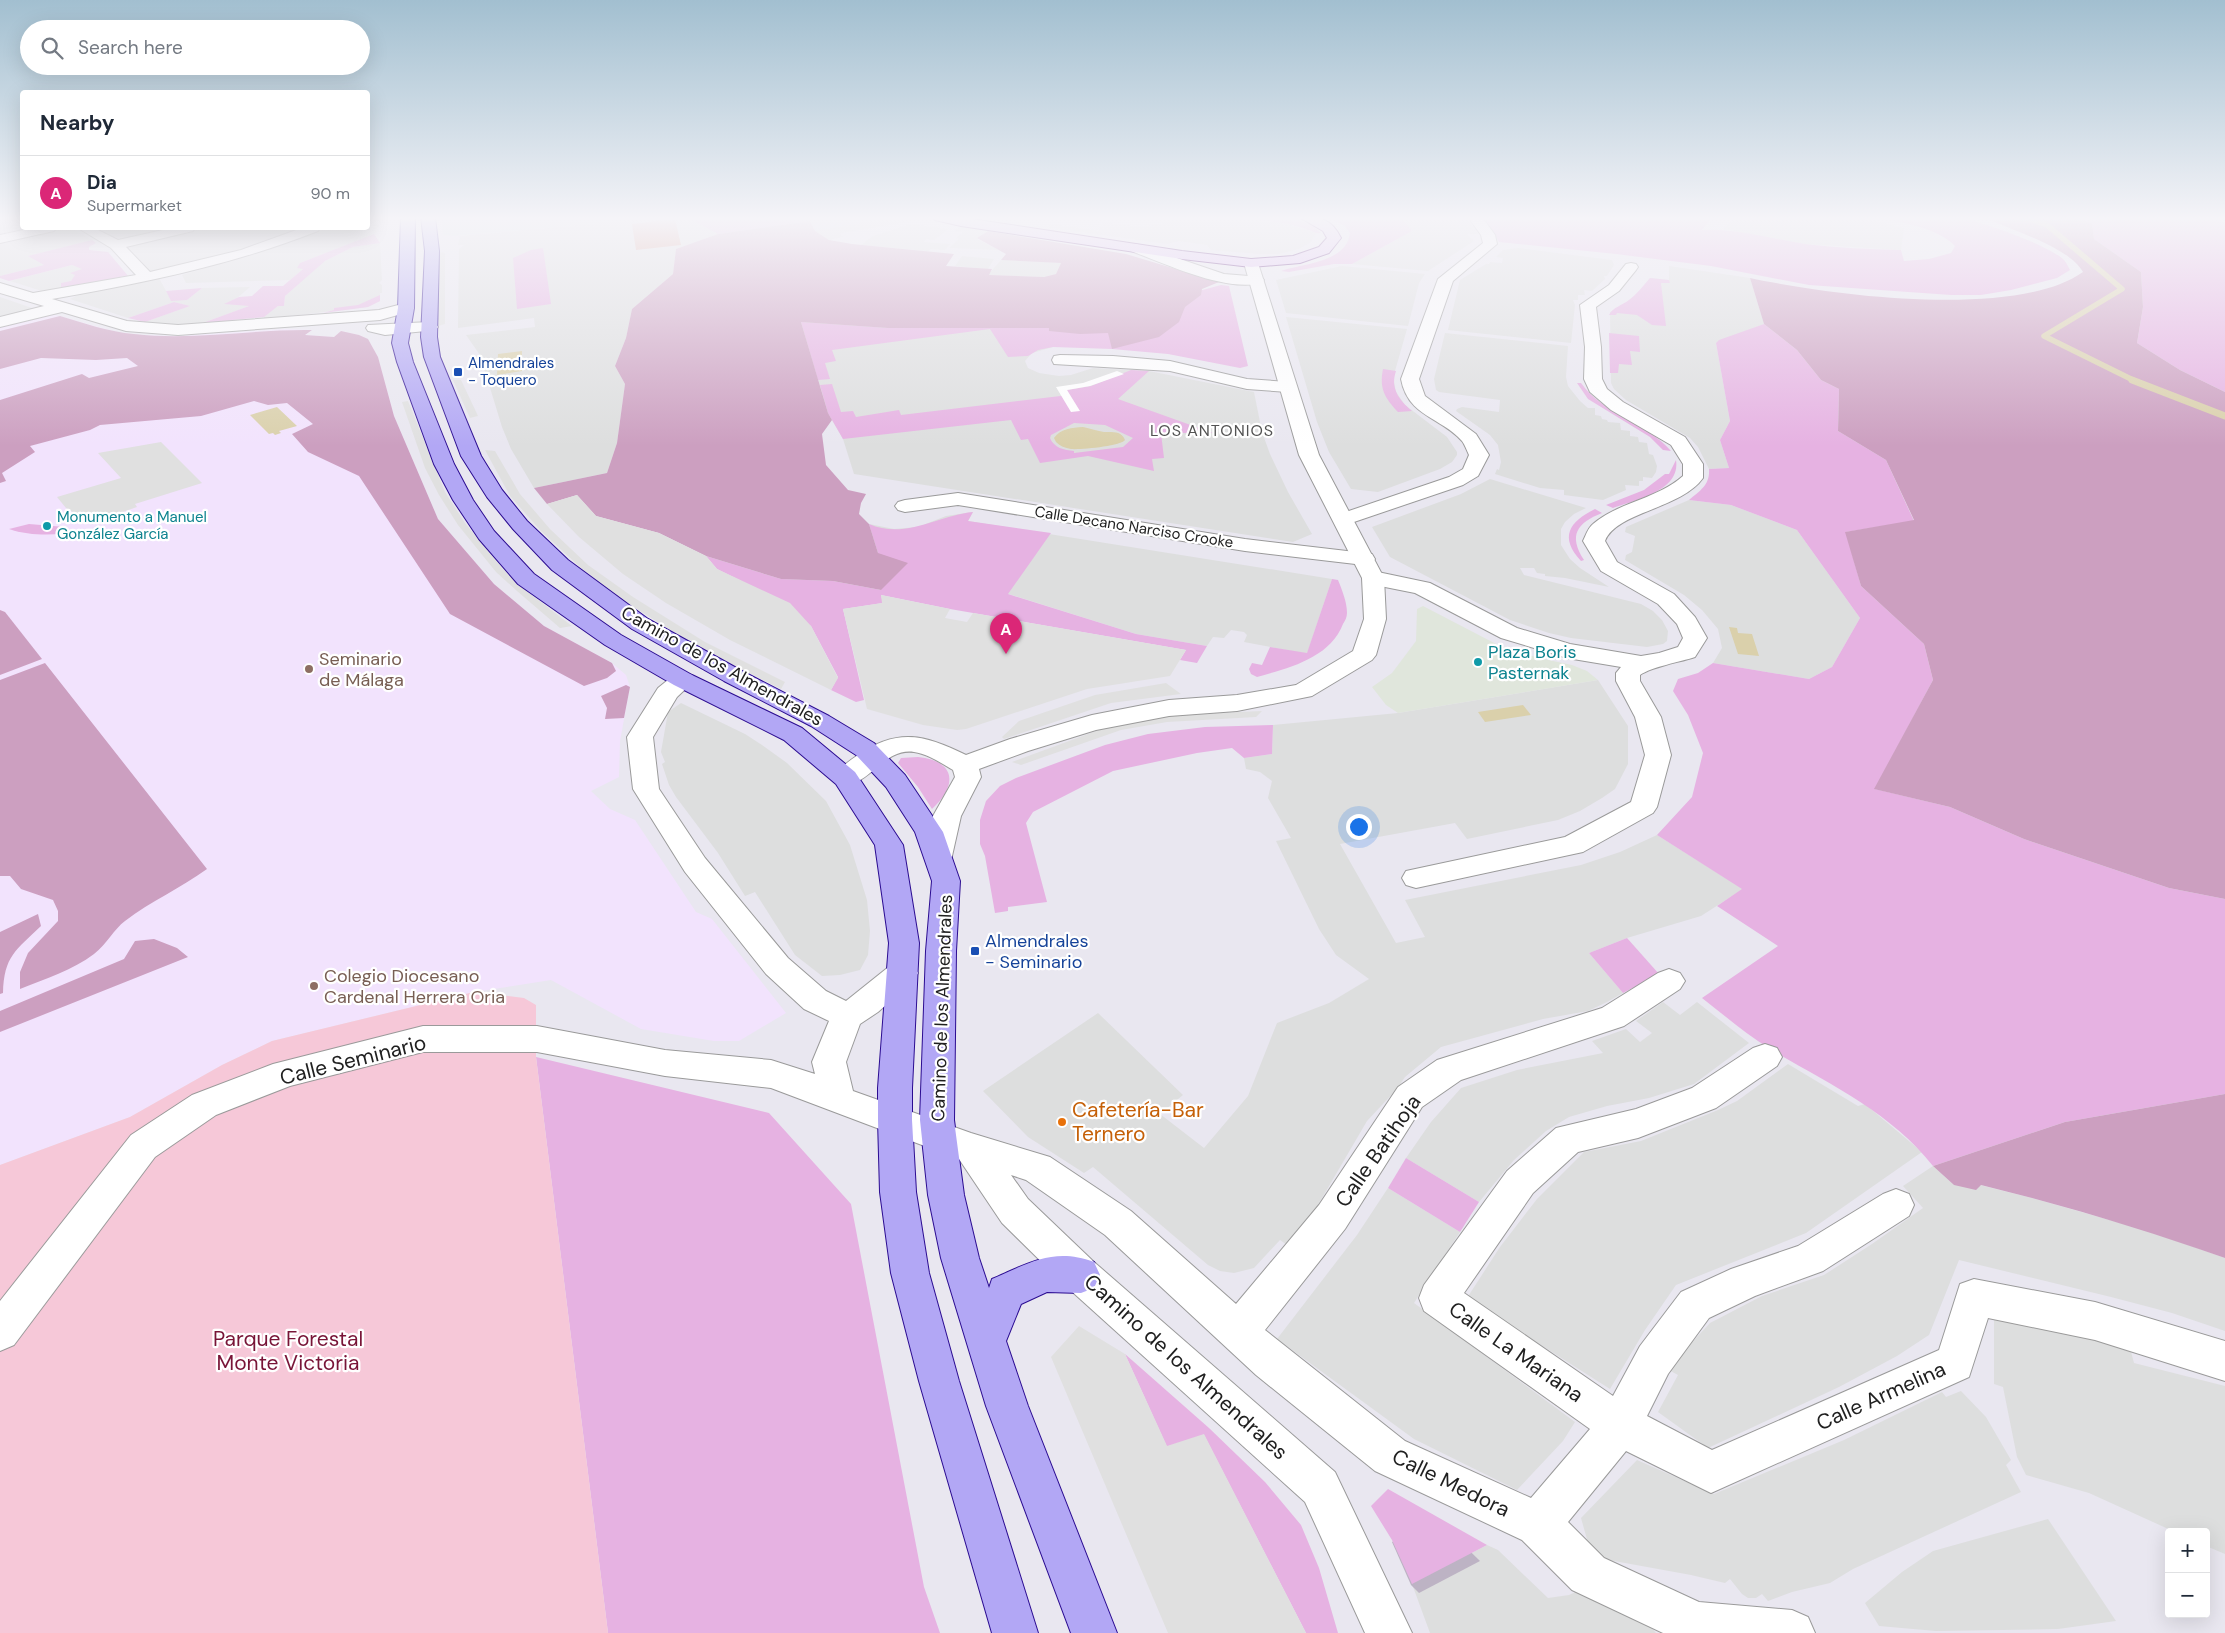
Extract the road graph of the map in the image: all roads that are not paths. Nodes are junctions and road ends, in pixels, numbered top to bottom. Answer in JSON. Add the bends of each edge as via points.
{"nodes":[{"id":1,"x":17,"y":293,"type":"edge"},
{"id":2,"x":59,"y":293,"type":"edge"},
{"id":3,"x":67,"y":293,"type":"edge"},
{"id":4,"x":401,"y":293,"type":"edge"},
{"id":5,"x":412,"y":293,"type":"edge"},
{"id":6,"x":1260,"y":293,"type":"edge"},
{"id":7,"x":1441,"y":293,"type":"edge"},
{"id":8,"x":1606,"y":293,"type":"edge"},
{"id":9,"x":33,"y":298,"type":"junction"},
{"id":10,"x":56,"y":305,"type":"junction"},
{"id":11,"x":0,"y":322,"type":"edge"},
{"id":12,"x":398,"y":322,"type":"junction"},
{"id":13,"x":1060,"y":360,"type":"dead end"},
{"id":14,"x":1288,"y":388,"type":"junction"},
{"id":15,"x":905,"y":506,"type":"dead end"},
{"id":16,"x":1344,"y":519,"type":"junction"},
{"id":17,"x":1368,"y":569,"type":"junction"},
{"id":18,"x":1641,"y":662,"type":"junction"},
{"id":19,"x":683,"y":680,"type":"junction"},
{"id":20,"x":965,"y":765,"type":"junction"},
{"id":21,"x":859,"y":767,"type":"junction"},
{"id":22,"x":938,"y":856,"type":"junction"},
{"id":23,"x":1416,"y":878,"type":"dead end"},
{"id":24,"x":902,"y":973,"type":"junction"},
{"id":25,"x":1669,"y":981,"type":"dead end"},
{"id":26,"x":847,"y":1016,"type":"junction"},
{"id":27,"x":1765,"y":1057,"type":"dead end"},
{"id":28,"x":838,"y":1100,"type":"junction"},
{"id":29,"x":895,"y":1120,"type":"junction"},
{"id":30,"x":955,"y":1142,"type":"junction"},
{"id":31,"x":1896,"y":1205,"type":"dead end"},
{"id":32,"x":1081,"y":1275,"type":"junction"},
{"id":33,"x":0,"y":1332,"type":"edge"},
{"id":34,"x":1238,"y":1332,"type":"junction"},
{"id":35,"x":987,"y":1340,"type":"junction"},
{"id":36,"x":2225,"y":1362,"type":"edge"},
{"id":37,"x":1620,"y":1425,"type":"junction"},
{"id":38,"x":1538,"y":1524,"type":"junction"},
{"id":39,"x":1015,"y":1633,"type":"edge"},
{"id":40,"x":1094,"y":1633,"type":"edge"},
{"id":41,"x":1389,"y":1633,"type":"edge"},
{"id":42,"x":1792,"y":1633,"type":"edge"}],
"edges":[{"from":1,"to":9,"type":"street"},
{"from":2,"to":9,"type":"street"},
{"from":3,"to":10,"type":"street"},
{"from":4,"to":12,"type":"main road","name":"Camino de los Almendrales"},
{"from":5,"to":12,"type":"main road","name":"Camino de los Almendrales"},
{"from":6,"to":14,"type":"street"},
{"from":7,"to":16,"type":"street","via":[[1410,379],[1411,388],[1420,401],[1468,438],[1479,455],[1471,472],[1456,481]]},
{"from":8,"to":18,"type":"street","via":[[1588,306],[1593,378],[1599,392],[1678,441],[1693,464],[1693,478],[1678,492],[1615,519],[1599,529],[1594,541],[1609,566],[1666,600],[1687,622],[1695,638],[1687,652],[1663,660]]},
{"from":9,"to":10,"type":"street"},
{"from":10,"to":11,"type":"street"},
{"from":10,"to":12,"type":"street","via":[[126,326],[178,330]]},
{"from":12,"to":19,"type":"main road","name":"Camino de los Almendrales","via":[[405,362],[444,464],[486,535],[526,579],[613,640]]},
{"from":12,"to":21,"type":"main road","name":"Camino de los Almendrales","via":[[432,357],[471,456],[494,493],[514,519],[560,565],[640,624],[820,721],[865,749]]},
{"from":13,"to":14,"type":"street","via":[[1170,366],[1247,384]]},
{"from":14,"to":16,"type":"street","via":[[1309,455]]},
{"from":15,"to":17,"type":"street","name":"Calle Decano Narciso Crooke","via":[[958,499],[1245,545]]},
{"from":16,"to":17,"type":"street"},
{"from":17,"to":18,"type":"street","via":[[1422,588],[1509,633],[1567,651]]},
{"from":17,"to":20,"type":"street","via":[[1375,619],[1364,655],[1303,692],[1237,703],[1169,708],[1092,723]]},
{"from":18,"to":23,"type":"street","via":[[1628,673],[1628,681],[1648,717],[1658,756],[1643,807],[1573,845]]},
{"from":19,"to":21,"type":"main road","name":"Camino de los Almendrales"},
{"from":19,"to":26,"type":"street","via":[[667,693],[640,737],[646,788],[696,865],[777,966],[815,1000]]},
{"from":20,"to":21,"type":"street","via":[[935,749],[904,742],[894,744]]},
{"from":20,"to":22,"type":"street","via":[[968,777],[947,816]]},
{"from":21,"to":22,"type":"main road","name":"Camino de los Almendrales","via":[[896,781],[929,832]]},
{"from":21,"to":24,"type":"main road","name":"Camino de los Almendrales","via":[[889,845],[904,943]]},
{"from":22,"to":30,"type":"main road","name":"Camino de los Almendrales","via":[[946,881],[937,1120]]},
{"from":24,"to":26,"type":"street"},
{"from":24,"to":29,"type":"main road","name":"Camino de los Almendrales"},
{"from":25,"to":34,"type":"street","name":"Calle Batihoja","via":[[1613,1017],[1449,1070],[1410,1097],[1332,1216]]},
{"from":26,"to":28,"type":"street","via":[[829,1062]]},
{"from":27,"to":37,"type":"street","name":"Calle La Mariana","via":[[1704,1098],[1638,1123],[1568,1139],[1520,1182],[1438,1298]]},
{"from":28,"to":29,"type":"street","name":"Camino de los Almendrales"},
{"from":28,"to":33,"type":"street","name":"Calle Seminario","via":[[771,1074],[665,1063],[537,1039],[423,1040],[284,1074],[204,1105],[143,1146]]},
{"from":29,"to":30,"type":"street","name":"Camino de los Almendrales"},
{"from":29,"to":39,"type":"main road","name":"Camino de los Almendrales","via":[[898,1192],[910,1273],[939,1382]]},
{"from":30,"to":32,"type":"street","name":"Camino de los Almendrales","via":[[1015,1211]]},
{"from":30,"to":34,"type":"street","name":"Calle Medora","via":[[1037,1168],[1118,1223]]},
{"from":30,"to":35,"type":"main road","name":"Camino de los Almendrales","via":[[946,1195],[960,1258]]},
{"from":31,"to":37,"type":"street","via":[[1810,1259],[1745,1282],[1695,1305],[1654,1360]]},
{"from":32,"to":35,"type":"main road","via":[[1045,1274],[1006,1292]]},
{"from":32,"to":41,"type":"street","name":"Camino de los Almendrales","via":[[1320,1487]]},
{"from":34,"to":38,"type":"street","name":"Calle Medora","via":[[1390,1456]]},
{"from":35,"to":40,"type":"main road","name":"Camino de los Almendrales","via":[[1007,1406]]},
{"from":36,"to":37,"type":"street","name":"Calle Armelina","via":[[2095,1321],[1974,1297],[1955,1363],[1711,1472]]},
{"from":37,"to":38,"type":"street"},
{"from":38,"to":42,"type":"street","via":[[1588,1574],[1697,1625]]}]}
